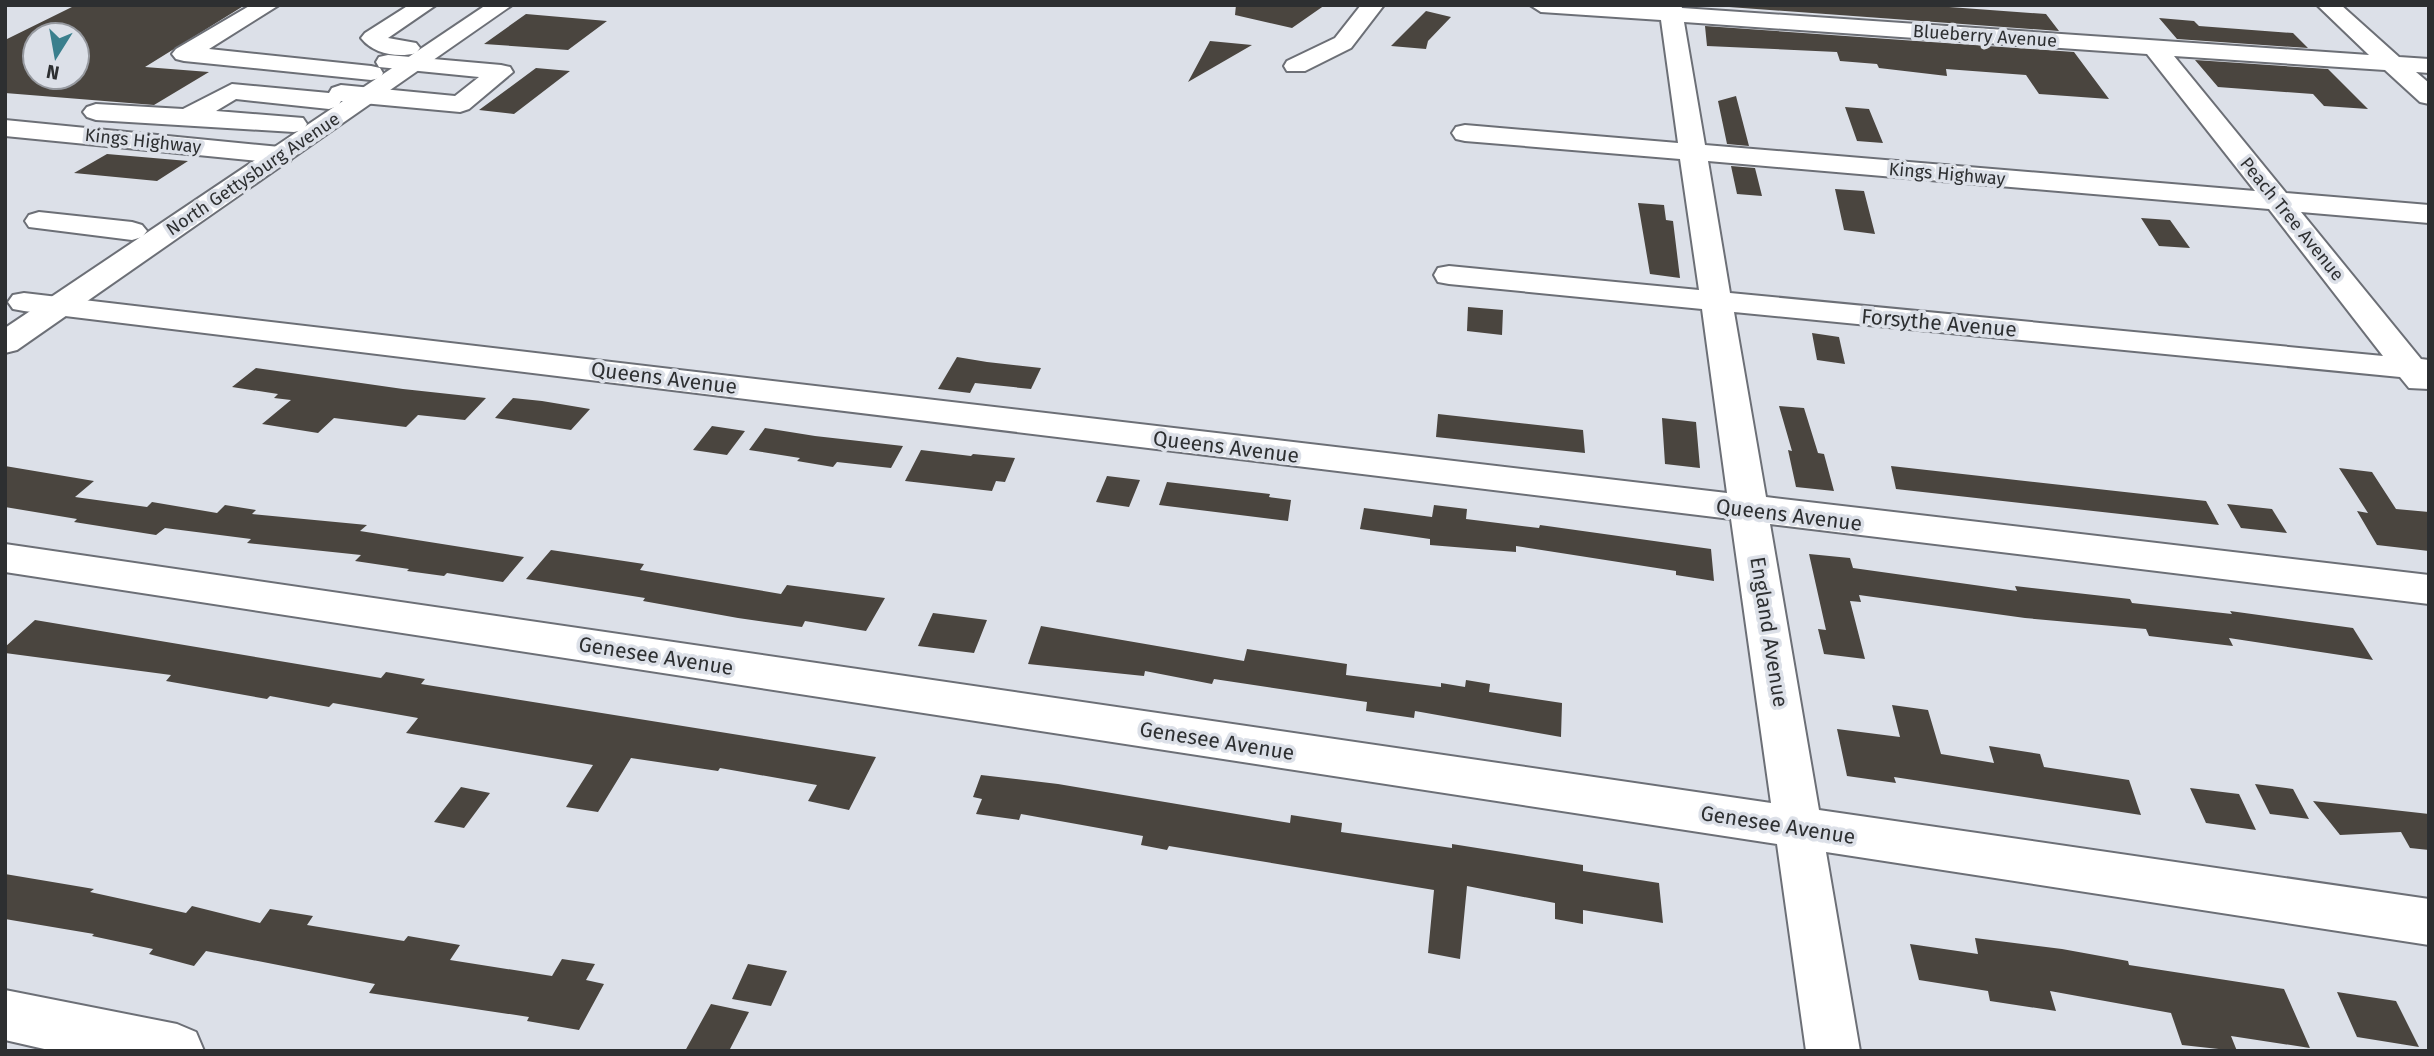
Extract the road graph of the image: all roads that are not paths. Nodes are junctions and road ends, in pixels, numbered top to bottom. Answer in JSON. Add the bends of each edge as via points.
{"nodes":[{"id":1,"x":268,"y":5,"type":"edge"},
{"id":2,"x":425,"y":5,"type":"edge"},
{"id":3,"x":472,"y":5,"type":"edge"},
{"id":4,"x":501,"y":5,"type":"edge"},
{"id":5,"x":1373,"y":5,"type":"edge"},
{"id":6,"x":1541,"y":5,"type":"edge"},
{"id":7,"x":2328,"y":5,"type":"edge"},
{"id":8,"x":1671,"y":10,"type":"edge"},
{"id":9,"x":373,"y":40,"type":"junction"},
{"id":10,"x":2155,"y":48,"type":"junction"},
{"id":11,"x":2393,"y":64,"type":"junction"},
{"id":12,"x":1296,"y":66,"type":"dead end"},
{"id":13,"x":2429,"y":66,"type":"edge"},
{"id":14,"x":397,"y":67,"type":"junction"},
{"id":15,"x":328,"y":69,"type":"junction"},
{"id":16,"x":335,"y":97,"type":"junction"},
{"id":17,"x":2429,"y":97,"type":"edge"},
{"id":18,"x":11,"y":110,"type":"edge"},
{"id":19,"x":188,"y":117,"type":"junction"},
{"id":20,"x":294,"y":124,"type":"junction"},
{"id":21,"x":5,"y":128,"type":"edge"},
{"id":22,"x":1465,"y":133,"type":"dead end"},
{"id":23,"x":1693,"y":152,"type":"junction"},
{"id":24,"x":266,"y":154,"type":"junction"},
{"id":25,"x":2280,"y":202,"type":"junction"},
{"id":26,"x":2429,"y":214,"type":"edge"},
{"id":27,"x":39,"y":221,"type":"dead end"},
{"id":28,"x":132,"y":231,"type":"junction"},
{"id":29,"x":1448,"y":275,"type":"dead end"},
{"id":30,"x":1717,"y":302,"type":"junction"},
{"id":31,"x":62,"y":305,"type":"junction"},
{"id":32,"x":15,"y":309,"type":"edge"},
{"id":33,"x":5,"y":343,"type":"edge"},
{"id":34,"x":2423,"y":376,"type":"edge"},
{"id":35,"x":1750,"y":511,"type":"junction"},
{"id":36,"x":5,"y":558,"type":"edge"},
{"id":37,"x":2429,"y":590,"type":"edge"},
{"id":38,"x":1799,"y":828,"type":"junction"},
{"id":39,"x":2429,"y":922,"type":"edge"},
{"id":40,"x":5,"y":1015,"type":"edge"},
{"id":41,"x":177,"y":1051,"type":"edge"},
{"id":42,"x":1833,"y":1051,"type":"edge"}],
"edges":[{"from":1,"to":15,"type":"street","via":[[184,54]]},
{"from":2,"to":9,"type":"street"},
{"from":3,"to":14,"type":"street","name":"North Gettysburg Avenue"},
{"from":4,"to":14,"type":"street","name":"North Gettysburg Avenue"},
{"from":5,"to":12,"type":"street","via":[[1343,43]]},
{"from":6,"to":8,"type":"street","name":"Blueberry Avenue"},
{"from":7,"to":11,"type":"street"},
{"from":8,"to":10,"type":"street","name":"Blueberry Avenue"},
{"from":8,"to":23,"type":"street","name":"England Avenue"},
{"from":9,"to":14,"type":"street"},
{"from":9,"to":15,"type":"street"},
{"from":10,"to":11,"type":"street","name":"Blueberry Avenue"},
{"from":10,"to":25,"type":"street","name":"Peach Tree Avenue"},
{"from":11,"to":13,"type":"street","name":"Blueberry Avenue"},
{"from":11,"to":17,"type":"street"},
{"from":14,"to":15,"type":"street"},
{"from":14,"to":16,"type":"street","name":"North Gettysburg Avenue"},
{"from":14,"to":24,"type":"street","name":"North Gettysburg Avenue"},
{"from":16,"to":19,"type":"street","via":[[232,91]]},
{"from":16,"to":20,"type":"street","name":"North Gettysburg Avenue"},
{"from":18,"to":19,"type":"street"},
{"from":19,"to":20,"type":"street"},
{"from":20,"to":24,"type":"street","name":"North Gettysburg Avenue"},
{"from":21,"to":24,"type":"street","name":"Kings Highway"},
{"from":22,"to":23,"type":"street","name":"Kings Highway"},
{"from":23,"to":25,"type":"street","name":"Kings Highway"},
{"from":23,"to":30,"type":"street","name":"England Avenue"},
{"from":24,"to":28,"type":"street","name":"North Gettysburg Avenue"},
{"from":24,"to":31,"type":"street","name":"North Gettysburg Avenue"},
{"from":25,"to":26,"type":"street","name":"Kings Highway"},
{"from":25,"to":34,"type":"street","name":"Peach Tree Avenue"},
{"from":27,"to":28,"type":"street"},
{"from":28,"to":32,"type":"street","name":"North Gettysburg Avenue"},
{"from":29,"to":30,"type":"street","name":"Forsythe Avenue"},
{"from":30,"to":34,"type":"street","name":"Forsythe Avenue"},
{"from":30,"to":35,"type":"street","name":"England Avenue"},
{"from":31,"to":32,"type":"street","name":"Queens Avenue"},
{"from":31,"to":33,"type":"street","name":"North Gettysburg Avenue"},
{"from":31,"to":35,"type":"street","name":"Queens Avenue"},
{"from":35,"to":37,"type":"street","name":"Queens Avenue"},
{"from":35,"to":38,"type":"street","name":"England Avenue"},
{"from":36,"to":38,"type":"street","name":"Genesee Avenue"},
{"from":38,"to":39,"type":"street","name":"Genesee Avenue"},
{"from":38,"to":42,"type":"street","name":"England Avenue"},
{"from":40,"to":41,"type":"street"}]}
